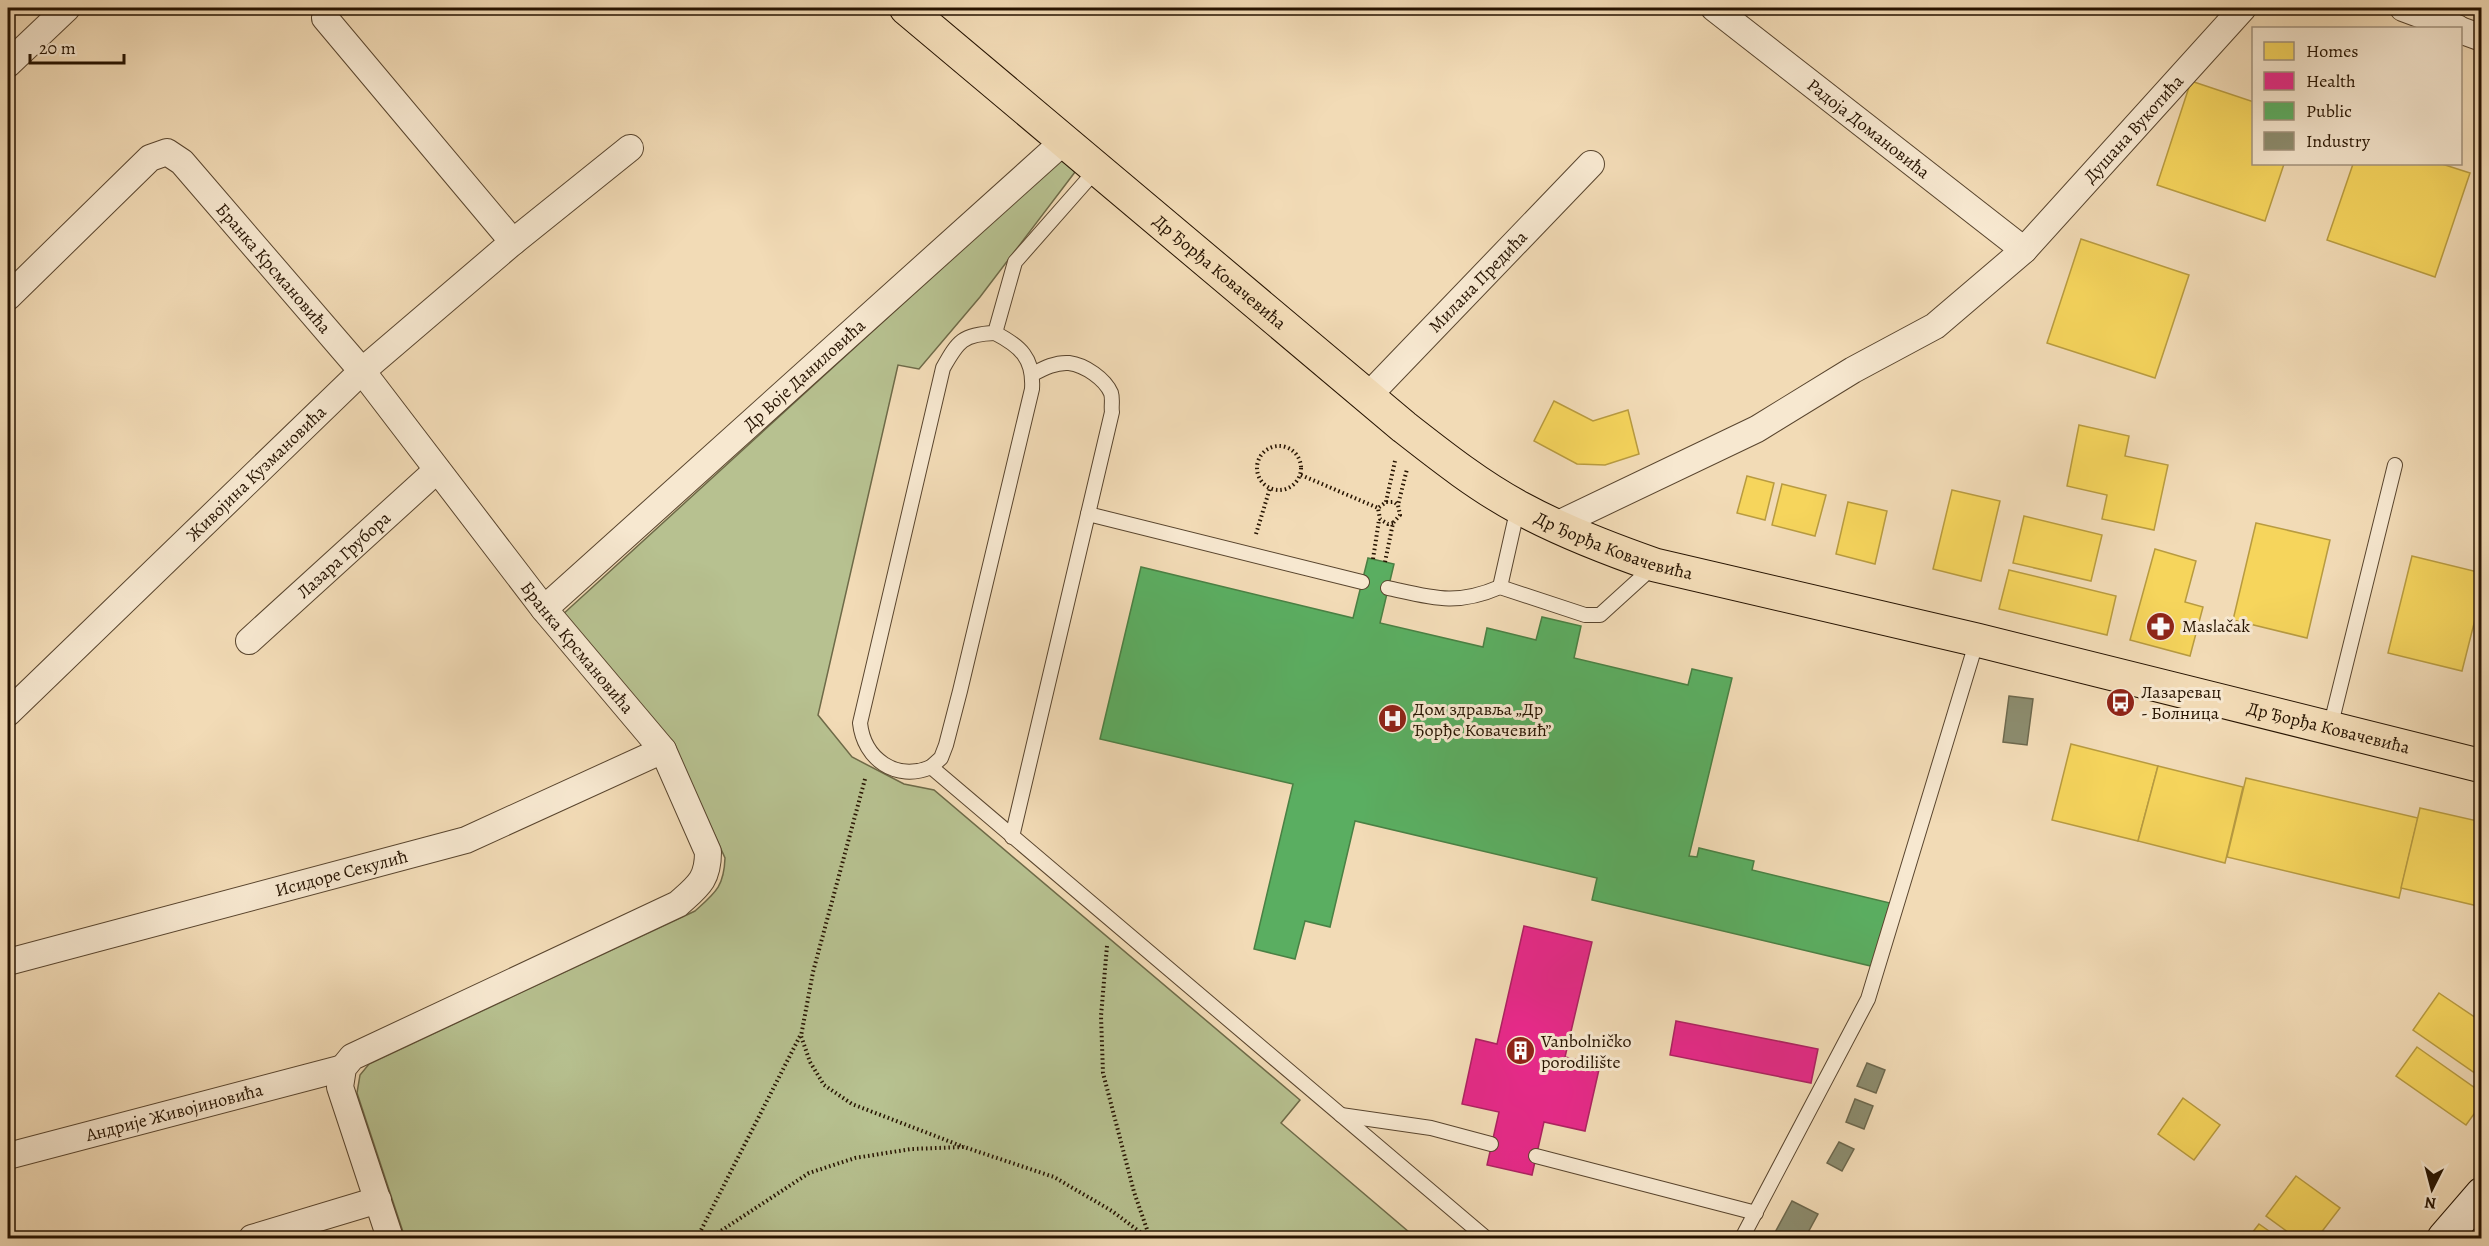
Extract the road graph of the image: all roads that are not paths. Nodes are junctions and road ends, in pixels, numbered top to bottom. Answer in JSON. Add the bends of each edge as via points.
{"nodes":[{"id":1,"x":67,"y":8,"type":"edge"},
{"id":2,"x":906,"y":8,"type":"edge"},
{"id":3,"x":1714,"y":8,"type":"edge"},
{"id":4,"x":2243,"y":8,"type":"edge"},
{"id":5,"x":2403,"y":8,"type":"edge"},
{"id":6,"x":325,"y":18,"type":"dead end"},
{"id":7,"x":2454,"y":27,"type":"edge"},
{"id":8,"x":2462,"y":30,"type":"edge"},
{"id":9,"x":2481,"y":38,"type":"edge"},
{"id":10,"x":8,"y":64,"type":"edge"},
{"id":11,"x":1064,"y":141,"type":"junction"},
{"id":12,"x":630,"y":148,"type":"dead end"},
{"id":13,"x":1591,"y":165,"type":"dead end"},
{"id":14,"x":1096,"y":170,"type":"junction"},
{"id":15,"x":513,"y":242,"type":"junction"},
{"id":16,"x":2024,"y":250,"type":"junction"},
{"id":17,"x":8,"y":297,"type":"edge"},
{"id":18,"x":995,"y":333,"type":"junction"},
{"id":19,"x":362,"y":371,"type":"junction"},
{"id":20,"x":1033,"y":374,"type":"junction"},
{"id":21,"x":1367,"y":397,"type":"junction"},
{"id":22,"x":2395,"y":465,"type":"dead end"},
{"id":23,"x":437,"y":470,"type":"junction"},
{"id":24,"x":1518,"y":507,"type":"junction"},
{"id":25,"x":1088,"y":514,"type":"junction"},
{"id":26,"x":1554,"y":526,"type":"junction"},
{"id":27,"x":1655,"y":565,"type":"junction"},
{"id":28,"x":1362,"y":582,"type":"dead end"},
{"id":29,"x":1500,"y":586,"type":"junction"},
{"id":30,"x":1388,"y":588,"type":"dead end"},
{"id":31,"x":544,"y":609,"type":"junction"},
{"id":32,"x":1977,"y":640,"type":"junction"},
{"id":33,"x":249,"y":641,"type":"dead end"},
{"id":34,"x":8,"y":713,"type":"edge"},
{"id":35,"x":2329,"y":728,"type":"junction"},
{"id":36,"x":663,"y":750,"type":"junction"},
{"id":37,"x":2481,"y":766,"type":"edge"},
{"id":38,"x":931,"y":767,"type":"junction"},
{"id":39,"x":1012,"y":837,"type":"junction"},
{"id":40,"x":8,"y":962,"type":"edge"},
{"id":41,"x":343,"y":1068,"type":"junction"},
{"id":42,"x":1340,"y":1114,"type":"junction"},
{"id":43,"x":1491,"y":1144,"type":"dead end"},
{"id":44,"x":8,"y":1156,"type":"edge"},
{"id":45,"x":1536,"y":1156,"type":"dead end"},
{"id":46,"x":378,"y":1200,"type":"junction"},
{"id":47,"x":2476,"y":1210,"type":"edge"},
{"id":48,"x":1756,"y":1213,"type":"junction"},
{"id":49,"x":252,"y":1239,"type":"edge"},
{"id":50,"x":390,"y":1239,"type":"edge"},
{"id":51,"x":1486,"y":1239,"type":"edge"},
{"id":52,"x":1742,"y":1239,"type":"edge"},
{"id":53,"x":2444,"y":1239,"type":"edge"}],
"edges":[{"from":1,"to":10,"type":"street"},
{"from":2,"to":11,"type":"main road","name":"Др Ђорђа Ковачевића"},
{"from":3,"to":16,"type":"street","name":"Радоја Домановића"},
{"from":4,"to":16,"type":"street","name":"Душана Вукотића"},
{"from":5,"to":7,"type":"street"},
{"from":6,"to":15,"type":"street"},
{"from":8,"to":9,"type":"street"},
{"from":11,"to":14,"type":"main road","name":"Др Ђорђа Ковачевића"},
{"from":11,"to":31,"type":"street","name":"Др Воје Даниловића"},
{"from":12,"to":15,"type":"street","name":"Живојина Кузмановића"},
{"from":13,"to":21,"type":"street","name":"Милана Предића"},
{"from":14,"to":18,"type":"lane","via":[[1015,262]]},
{"from":14,"to":21,"type":"main road","name":"Др Ђорђа Ковачевића"},
{"from":15,"to":19,"type":"street","name":"Живојина Кузмановића"},
{"from":16,"to":26,"type":"street","name":"Душана Вукотића","via":[[1935,326],[1757,429]]},
{"from":17,"to":19,"type":"street","name":"Бранка Крсмановића","via":[[150,158],[167,152],[182,162]]},
{"from":18,"to":20,"type":"lane","via":[[1015,343],[1029,361]]},
{"from":18,"to":38,"type":"lane","via":[[975,334],[962,341],[943,368],[860,723],[862,737],[872,755],[898,771],[919,772]]},
{"from":19,"to":23,"type":"street","name":"Бранка Крсмановића"},
{"from":19,"to":34,"type":"street","name":"Живојина Кузмановића"},
{"from":20,"to":25,"type":"lane","via":[[1052,365],[1070,363],[1101,379],[1111,394],[1112,412]]},
{"from":20,"to":38,"type":"lane","via":[[946,745],[941,758]]},
{"from":21,"to":24,"type":"main road","name":"Др Ђорђа Ковачевића","via":[[1442,458]]},
{"from":22,"to":35,"type":"lane"},
{"from":23,"to":31,"type":"street","name":"Бранка Крсмановића"},
{"from":23,"to":33,"type":"street","name":"Лазара Грубора"},
{"from":24,"to":26,"type":"main road","name":"Др Ђорђа Ковачевића"},
{"from":24,"to":29,"type":"lane"},
{"from":25,"to":28,"type":"lane"},
{"from":25,"to":39,"type":"lane"},
{"from":26,"to":27,"type":"main road","name":"Др Ђорђа Ковачевића"},
{"from":27,"to":29,"type":"lane","via":[[1600,615],[1585,615]]},
{"from":27,"to":32,"type":"main road","name":"Др Ђорђа Ковачевића"},
{"from":29,"to":30,"type":"lane","via":[[1455,600]]},
{"from":31,"to":36,"type":"street","name":"Бранка Крсмановића"},
{"from":32,"to":35,"type":"main road","name":"Др Ђорђа Ковачевића"},
{"from":32,"to":48,"type":"lane","via":[[1868,999]]},
{"from":35,"to":37,"type":"main road","name":"Др Ђорђа Ковачевића"},
{"from":36,"to":40,"type":"street","name":"Исидоре Секулић","via":[[466,840]]},
{"from":36,"to":41,"type":"street","name":"Бранка Крсмановића","via":[[708,852],[708,869],[701,883],[678,904],[352,1057]]},
{"from":38,"to":39,"type":"lane"},
{"from":39,"to":42,"type":"lane"},
{"from":41,"to":44,"type":"street","name":"Андрије Живојиновића"},
{"from":41,"to":46,"type":"street","via":[[340,1087]]},
{"from":42,"to":43,"type":"lane","via":[[1431,1128]]},
{"from":42,"to":51,"type":"lane"},
{"from":45,"to":48,"type":"lane"},
{"from":46,"to":49,"type":"street"},
{"from":46,"to":50,"type":"street"},
{"from":47,"to":53,"type":"street"},
{"from":48,"to":52,"type":"lane"}]}
